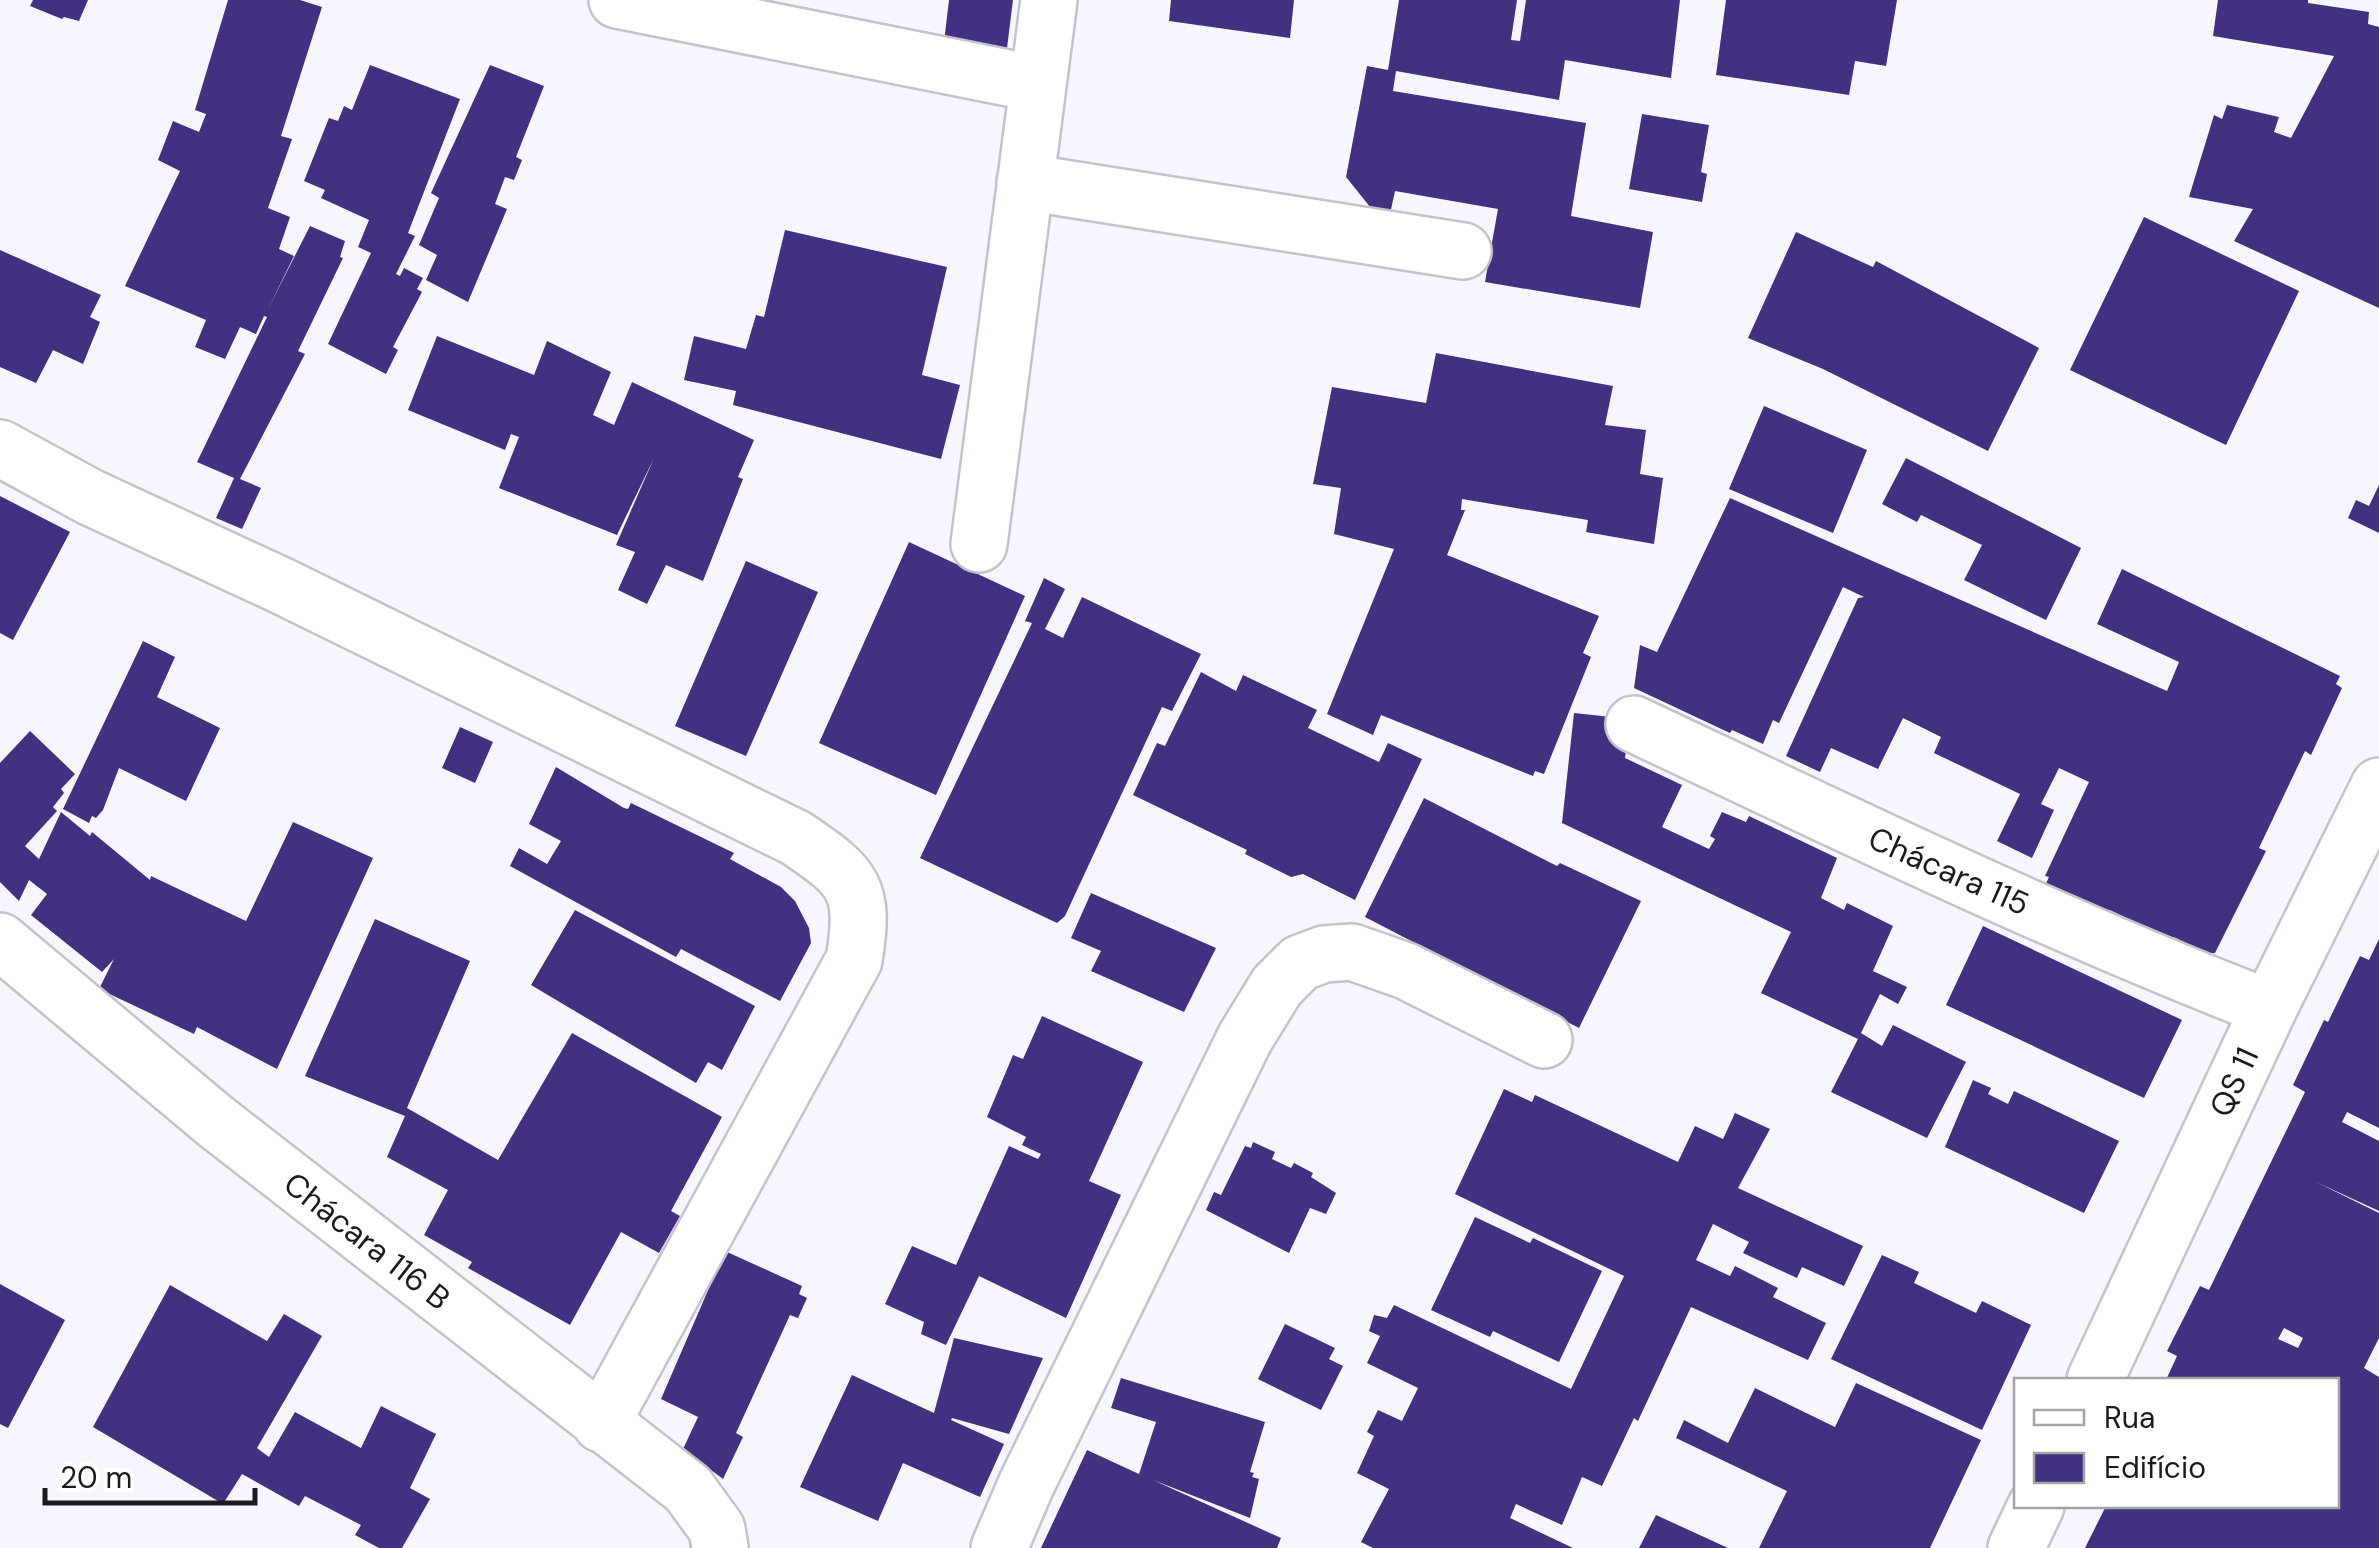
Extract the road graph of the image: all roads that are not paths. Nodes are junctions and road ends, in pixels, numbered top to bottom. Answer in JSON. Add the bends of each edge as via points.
{"nodes":[{"id":1,"x":617,"y":0,"type":"edge"},
{"id":2,"x":1048,"y":0,"type":"edge"},
{"id":3,"x":1038,"y":84,"type":"junction"},
{"id":4,"x":1025,"y":182,"type":"junction"},
{"id":5,"x":1463,"y":251,"type":"dead end"},
{"id":6,"x":0,"y":448,"type":"edge"},
{"id":7,"x":979,"y":544,"type":"dead end"},
{"id":8,"x":1634,"y":724,"type":"dead end"},
{"id":9,"x":2379,"y":786,"type":"edge"},
{"id":10,"x":0,"y":940,"type":"edge"},
{"id":11,"x":2269,"y":1008,"type":"junction"},
{"id":12,"x":1544,"y":1040,"type":"dead end"},
{"id":13,"x":2096,"y":1378,"type":"edge"},
{"id":14,"x":602,"y":1424,"type":"junction"},
{"id":15,"x":2035,"y":1508,"type":"edge"},
{"id":16,"x":720,"y":1548,"type":"edge"},
{"id":17,"x":999,"y":1548,"type":"edge"},
{"id":18,"x":2016,"y":1548,"type":"edge"}],
"edges":[{"from":1,"to":3,"type":"street"},
{"from":2,"to":3,"type":"street"},
{"from":3,"to":4,"type":"street"},
{"from":4,"to":5,"type":"street"},
{"from":4,"to":7,"type":"street"},
{"from":6,"to":14,"type":"street","via":[[796,838],[836,864],[851,883],[860,927],[854,960]]},
{"from":8,"to":11,"type":"street","name":"Chácara 115","via":[[1952,874]]},
{"from":9,"to":11,"type":"street","name":"QS 11"},
{"from":10,"to":14,"type":"street","name":"Chácara 116 B","via":[[215,1121]]},
{"from":11,"to":13,"type":"street","name":"QS 11"},
{"from":12,"to":17,"type":"street","via":[[1381,961],[1352,952],[1300,963],[1245,1038]]},
{"from":14,"to":16,"type":"street","name":"Chácara 116 B","via":[[688,1489],[717,1529]]},
{"from":15,"to":18,"type":"street"}]}
